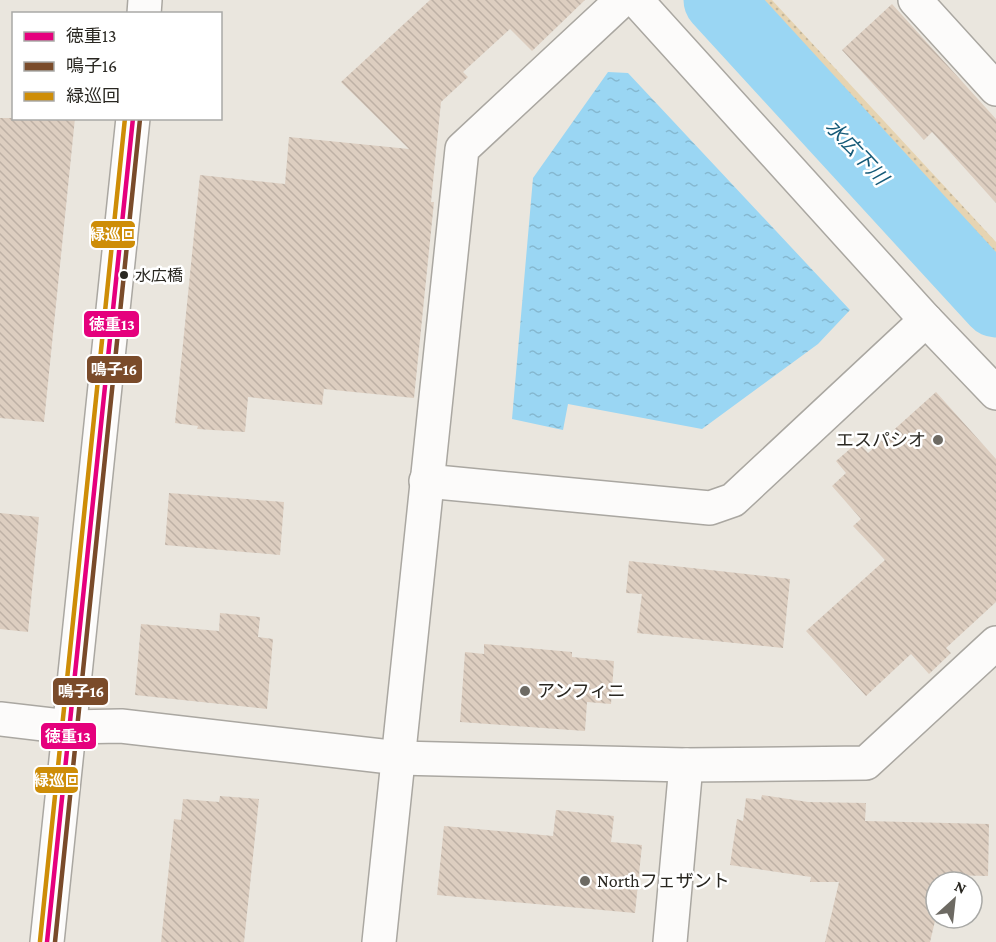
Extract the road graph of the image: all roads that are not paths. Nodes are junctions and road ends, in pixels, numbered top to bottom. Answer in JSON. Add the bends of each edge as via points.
{"nodes":[{"id":1,"x":622,"y":0,"type":"edge"},
{"id":2,"x":636,"y":0,"type":"edge"},
{"id":3,"x":915,"y":0,"type":"edge"},
{"id":4,"x":996,"y":89,"type":"edge"},
{"id":5,"x":133,"y":120,"type":"edge"},
{"id":6,"x":926,"y":320,"type":"junction"},
{"id":7,"x":996,"y":393,"type":"edge"},
{"id":8,"x":426,"y":481,"type":"junction"},
{"id":9,"x":996,"y":643,"type":"edge"},
{"id":10,"x":0,"y":719,"type":"edge"},
{"id":11,"x":69,"y":727,"type":"junction"},
{"id":12,"x":399,"y":758,"type":"junction"},
{"id":13,"x":686,"y":765,"type":"junction"},
{"id":14,"x":47,"y":942,"type":"edge"},
{"id":15,"x":379,"y":942,"type":"edge"},
{"id":16,"x":670,"y":942,"type":"edge"}],
"edges":[{"from":1,"to":8,"type":"street","via":[[462,149]]},
{"from":2,"to":6,"type":"street"},
{"from":3,"to":4,"type":"street"},
{"from":5,"to":11,"type":"street"},
{"from":6,"to":7,"type":"street"},
{"from":6,"to":8,"type":"street","via":[[733,500],[710,508]]},
{"from":8,"to":12,"type":"street"},
{"from":9,"to":13,"type":"street","via":[[866,763]]},
{"from":10,"to":11,"type":"street"},
{"from":11,"to":12,"type":"street","via":[[121,726]]},
{"from":11,"to":14,"type":"street"},
{"from":12,"to":13,"type":"street"},
{"from":12,"to":15,"type":"street"},
{"from":13,"to":16,"type":"street"}]}
